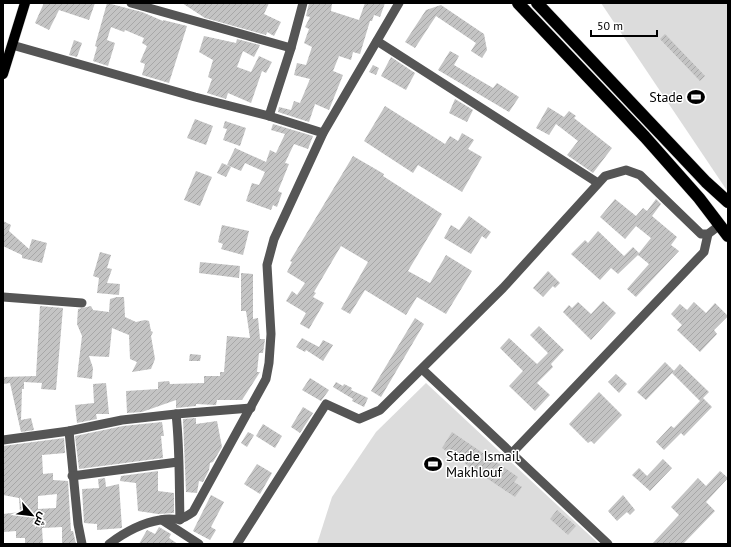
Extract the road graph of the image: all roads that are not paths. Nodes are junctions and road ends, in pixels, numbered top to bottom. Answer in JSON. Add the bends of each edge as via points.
{"nodes":[{"id":1,"x":25,"y":3,"type":"edge"},
{"id":2,"x":131,"y":3,"type":"edge"},
{"id":3,"x":303,"y":3,"type":"edge"},
{"id":4,"x":399,"y":3,"type":"edge"},
{"id":5,"x":518,"y":3,"type":"edge"},
{"id":6,"x":537,"y":3,"type":"edge"},
{"id":7,"x":377,"y":41,"type":"junction"},
{"id":8,"x":12,"y":45,"type":"junction"},
{"id":9,"x":291,"y":48,"type":"junction"},
{"id":10,"x":3,"y":74,"type":"edge"},
{"id":11,"x":269,"y":116,"type":"junction"},
{"id":12,"x":323,"y":133,"type":"junction"},
{"id":13,"x":598,"y":184,"type":"junction"},
{"id":14,"x":728,"y":202,"type":"edge"},
{"id":15,"x":720,"y":225,"type":"junction"},
{"id":16,"x":708,"y":234,"type":"junction"},
{"id":17,"x":728,"y":236,"type":"edge"},
{"id":18,"x":3,"y":297,"type":"edge"},
{"id":19,"x":82,"y":303,"type":"dead end"},
{"id":20,"x":422,"y":369,"type":"junction"},
{"id":21,"x":251,"y":408,"type":"junction"},
{"id":22,"x":176,"y":414,"type":"junction"},
{"id":23,"x":69,"y":431,"type":"junction"},
{"id":24,"x":3,"y":440,"type":"edge"},
{"id":25,"x":512,"y":453,"type":"junction"},
{"id":26,"x":178,"y":462,"type":"junction"},
{"id":27,"x":72,"y":476,"type":"junction"},
{"id":28,"x":161,"y":519,"type":"junction"},
{"id":29,"x":180,"y":520,"type":"junction"},
{"id":30,"x":82,"y":544,"type":"edge"},
{"id":31,"x":109,"y":544,"type":"edge"},
{"id":32,"x":199,"y":544,"type":"edge"},
{"id":33,"x":237,"y":544,"type":"edge"},
{"id":34,"x":608,"y":544,"type":"edge"}],
"edges":[{"from":1,"to":8,"type":"main road"},
{"from":2,"to":9,"type":"street"},
{"from":3,"to":9,"type":"street"},
{"from":4,"to":7,"type":"street"},
{"from":5,"to":15,"type":"highway","via":[[645,137]]},
{"from":6,"to":14,"type":"highway","via":[[706,182]]},
{"from":7,"to":12,"type":"street"},
{"from":7,"to":13,"type":"street"},
{"from":8,"to":10,"type":"main road"},
{"from":8,"to":11,"type":"street"},
{"from":9,"to":11,"type":"street"},
{"from":11,"to":12,"type":"street"},
{"from":12,"to":21,"type":"street","via":[[274,239],[267,265],[271,334],[269,363],[266,379]]},
{"from":13,"to":16,"type":"street","via":[[605,176],[618,171],[626,170],[640,175],[701,234]]},
{"from":13,"to":20,"type":"street","via":[[503,288]]},
{"from":15,"to":16,"type":"street"},
{"from":15,"to":17,"type":"highway"},
{"from":16,"to":25,"type":"street","via":[[704,252]]},
{"from":18,"to":19,"type":"street"},
{"from":20,"to":25,"type":"street"},
{"from":20,"to":33,"type":"street","via":[[380,410],[359,420],[326,404]]},
{"from":21,"to":22,"type":"street"},
{"from":21,"to":29,"type":"street","via":[[193,512]]},
{"from":22,"to":23,"type":"street","via":[[122,420]]},
{"from":22,"to":26,"type":"street"},
{"from":23,"to":24,"type":"street"},
{"from":23,"to":27,"type":"street"},
{"from":25,"to":34,"type":"street"},
{"from":26,"to":27,"type":"street"},
{"from":26,"to":29,"type":"street"},
{"from":27,"to":30,"type":"street"},
{"from":28,"to":29,"type":"street"},
{"from":28,"to":31,"type":"street","via":[[128,530]]},
{"from":28,"to":32,"type":"street"}]}
